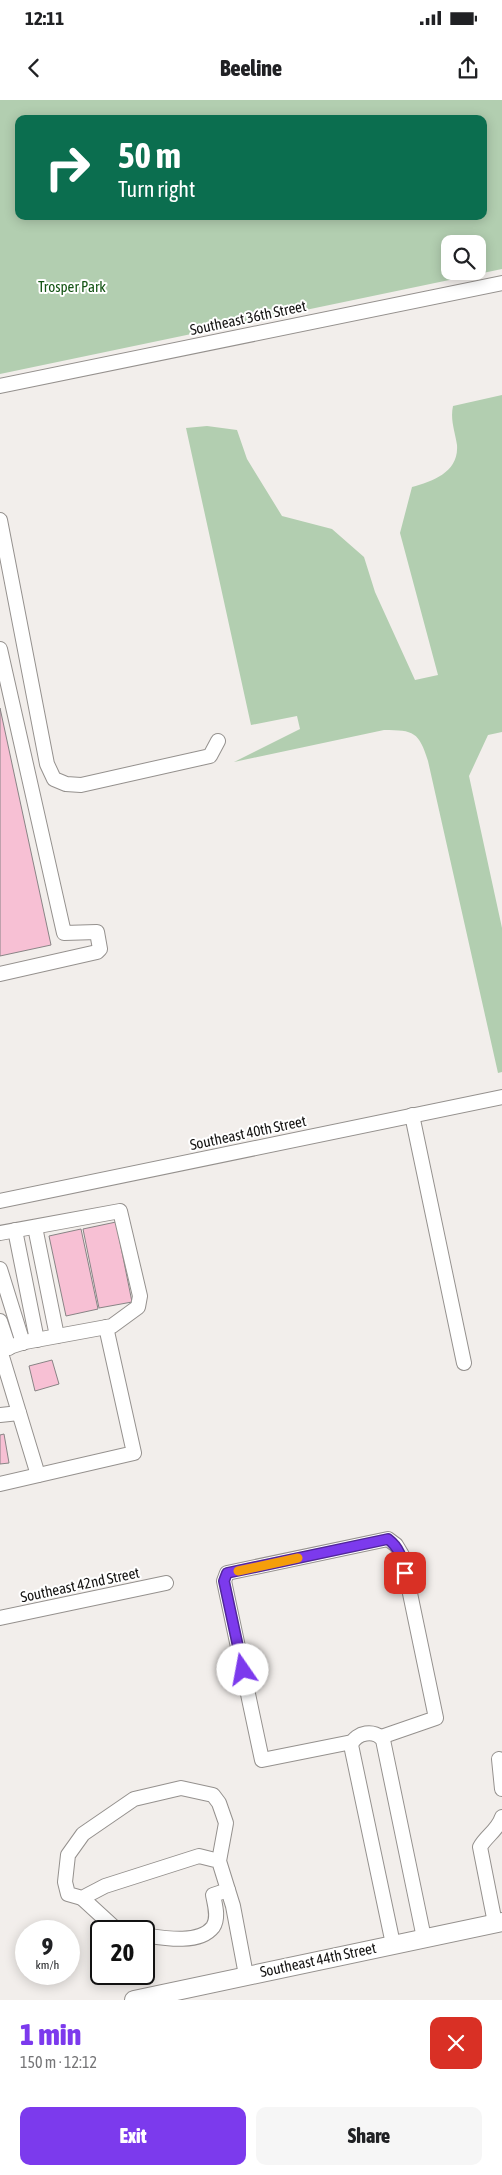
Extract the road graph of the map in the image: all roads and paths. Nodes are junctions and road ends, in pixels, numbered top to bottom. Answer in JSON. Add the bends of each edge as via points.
{"nodes":[{"id":1,"x":502,"y":283,"type":"edge"},
{"id":2,"x":0,"y":386,"type":"edge"},
{"id":3,"x":0,"y":520,"type":"edge"},
{"id":4,"x":0,"y":649,"type":"edge"},
{"id":5,"x":218,"y":741,"type":"dead end"},
{"id":6,"x":0,"y":974,"type":"edge"},
{"id":7,"x":502,"y":1097,"type":"edge"},
{"id":8,"x":412,"y":1115,"type":"junction"},
{"id":9,"x":0,"y":1201,"type":"edge"},
{"id":10,"x":35,"y":1226,"type":"junction"},
{"id":11,"x":15,"y":1230,"type":"junction"},
{"id":12,"x":0,"y":1233,"type":"edge"},
{"id":13,"x":0,"y":1269,"type":"edge"},
{"id":14,"x":0,"y":1321,"type":"edge"},
{"id":15,"x":106,"y":1327,"type":"junction"},
{"id":16,"x":57,"y":1336,"type":"junction"},
{"id":17,"x":37,"y":1340,"type":"junction"},
{"id":18,"x":8,"y":1347,"type":"edge"},
{"id":19,"x":464,"y":1363,"type":"dead end"},
{"id":20,"x":19,"y":1413,"type":"junction"},
{"id":21,"x":0,"y":1416,"type":"edge"},
{"id":22,"x":38,"y":1475,"type":"junction"},
{"id":23,"x":0,"y":1484,"type":"edge"},
{"id":24,"x":166,"y":1583,"type":"dead end"},
{"id":25,"x":0,"y":1618,"type":"edge"},
{"id":26,"x":381,"y":1737,"type":"junction"},
{"id":27,"x":352,"y":1742,"type":"junction"},
{"id":28,"x":499,"y":1759,"type":"dead end"},
{"id":29,"x":502,"y":1789,"type":"edge"},
{"id":30,"x":502,"y":1818,"type":"edge"},
{"id":31,"x":218,"y":1861,"type":"junction"},
{"id":32,"x":228,"y":1890,"type":"junction"},
{"id":33,"x":82,"y":1898,"type":"junction"},
{"id":34,"x":106,"y":1920,"type":"edge"},
{"id":35,"x":498,"y":1922,"type":"edge"},
{"id":36,"x":155,"y":1937,"type":"edge"},
{"id":37,"x":424,"y":1938,"type":"junction"},
{"id":38,"x":393,"y":1944,"type":"junction"},
{"id":39,"x":246,"y":1975,"type":"junction"},
{"id":40,"x":134,"y":2000,"type":"edge"}],
"edges":[{"from":1,"to":2,"type":"street","name":"Southeast 36th Street"},
{"from":3,"to":5,"type":"street","via":[[47,764],[54,779],[81,785],[210,756]]},
{"from":4,"to":6,"type":"street","via":[[64,933],[94,931],[100,944],[96,952]]},
{"from":7,"to":8,"type":"street","name":"Southeast 40th Street"},
{"from":8,"to":9,"type":"street","name":"Southeast 40th Street"},
{"from":8,"to":19,"type":"street"},
{"from":10,"to":11,"type":"street"},
{"from":10,"to":15,"type":"street","via":[[120,1211],[140,1296],[138,1307]]},
{"from":10,"to":16,"type":"street"},
{"from":11,"to":12,"type":"street"},
{"from":11,"to":17,"type":"street"},
{"from":13,"to":18,"type":"street"},
{"from":14,"to":18,"type":"street"},
{"from":15,"to":16,"type":"street"},
{"from":15,"to":22,"type":"street","via":[[134,1453]]},
{"from":16,"to":17,"type":"street"},
{"from":17,"to":18,"type":"street"},
{"from":18,"to":20,"type":"street"},
{"from":20,"to":21,"type":"street"},
{"from":20,"to":22,"type":"street"},
{"from":22,"to":23,"type":"street"},
{"from":24,"to":25,"type":"street","name":"Southeast 42nd Street"},
{"from":26,"to":27,"type":"street","via":[[373,1733],[364,1734]]},
{"from":26,"to":27,"type":"street","via":[[436,1718],[402,1555],[396,1545],[388,1539],[227,1573],[224,1581],[262,1760]]},
{"from":26,"to":37,"type":"street"},
{"from":27,"to":38,"type":"street"},
{"from":28,"to":29,"type":"street"},
{"from":30,"to":35,"type":"street","via":[[480,1847]]},
{"from":31,"to":32,"type":"street"},
{"from":31,"to":33,"type":"street","via":[[199,1856],[105,1886]]},
{"from":31,"to":33,"type":"street","via":[[226,1822],[213,1795],[181,1788],[134,1799],[83,1834],[68,1855],[65,1882],[68,1894]]},
{"from":32,"to":36,"type":"street","via":[[213,1895],[216,1917],[213,1927],[201,1935],[184,1939]]},
{"from":32,"to":39,"type":"street"},
{"from":33,"to":34,"type":"street"},
{"from":35,"to":37,"type":"main road","name":"Southeast 44th Street"},
{"from":37,"to":38,"type":"main road","name":"Southeast 44th Street"},
{"from":38,"to":39,"type":"main road","name":"Southeast 44th Street"},
{"from":39,"to":40,"type":"main road","name":"Southeast 44th Street"}]}
